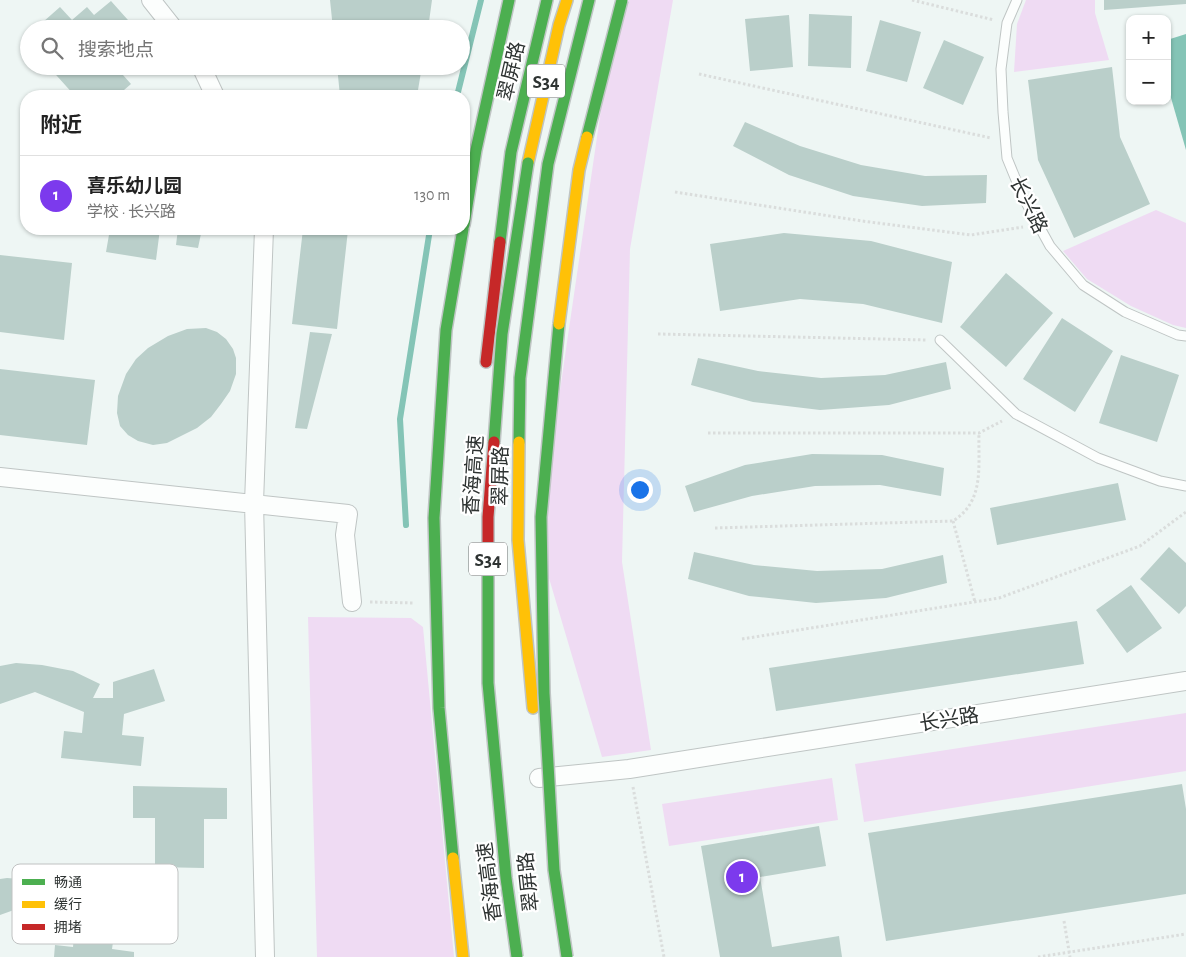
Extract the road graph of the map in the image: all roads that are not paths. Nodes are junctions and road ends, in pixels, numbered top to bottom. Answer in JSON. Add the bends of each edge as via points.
{"nodes":[{"id":1,"x":151,"y":0,"type":"edge"},
{"id":2,"x":509,"y":0,"type":"edge"},
{"id":3,"x":548,"y":0,"type":"edge"},
{"id":4,"x":567,"y":0,"type":"edge"},
{"id":5,"x":588,"y":0,"type":"edge"},
{"id":6,"x":622,"y":0,"type":"edge"},
{"id":7,"x":1017,"y":0,"type":"edge"},
{"id":8,"x":167,"y":20,"type":"edge"},
{"id":9,"x":205,"y":75,"type":"edge"},
{"id":10,"x":212,"y":90,"type":"edge"},
{"id":11,"x":470,"y":187,"type":"edge"},
{"id":12,"x":264,"y":235,"type":"edge"},
{"id":13,"x":462,"y":235,"type":"edge"},
{"id":14,"x":1186,"y":336,"type":"edge"},
{"id":15,"x":940,"y":340,"type":"road end"},
{"id":16,"x":486,"y":369,"type":"dead end"},
{"id":17,"x":0,"y":477,"type":"edge"},
{"id":18,"x":1186,"y":486,"type":"edge"},
{"id":19,"x":254,"y":503,"type":"junction"},
{"id":20,"x":477,"y":511,"type":"dead end"},
{"id":21,"x":352,"y":602,"type":"road end"},
{"id":22,"x":1186,"y":681,"type":"edge"},
{"id":23,"x":539,"y":778,"type":"junction"},
{"id":24,"x":265,"y":957,"type":"edge"},
{"id":25,"x":463,"y":957,"type":"edge"},
{"id":26,"x":509,"y":957,"type":"edge"},
{"id":27,"x":517,"y":957,"type":"edge"},
{"id":28,"x":556,"y":957,"type":"edge"},
{"id":29,"x":567,"y":957,"type":"edge"}],
"edges":[{"from":1,"to":8,"type":"street"},
{"from":2,"to":11,"type":"main road"},
{"from":3,"to":16,"type":"main road","name":"翠屏路","via":[[511,152]]},
{"from":4,"to":27,"type":"main road","name":"香海高速","number":"S34","bridge":true,"via":[[528,163],[502,334],[488,517],[488,683],[506,878]]},
{"from":5,"to":23,"type":"main road","name":"翠屏路","via":[[548,164],[520,378],[518,540]]},
{"from":6,"to":29,"type":"main road","bridge":true,"via":[[579,170],[557,342],[541,517],[544,693],[554,860]]},
{"from":7,"to":14,"type":"lane","name":"长兴路","via":[[1007,23],[1001,69],[1008,158],[1023,197],[1050,246],[1083,285],[1125,312]]},
{"from":9,"to":10,"type":"street"},
{"from":12,"to":19,"type":"street"},
{"from":13,"to":25,"type":"main road","name":"香海高速","via":[[446,330],[434,518],[439,708]]},
{"from":15,"to":18,"type":"lane","via":[[1016,414],[1098,458],[1160,481]]},
{"from":17,"to":19,"type":"street"},
{"from":19,"to":21,"type":"street","via":[[348,514],[345,535]]},
{"from":19,"to":24,"type":"street"},
{"from":20,"to":26,"type":"main road","name":"翠屏路","via":[[480,685],[489,809]]},
{"from":22,"to":23,"type":"street","name":"长兴路","via":[[629,769]]},
{"from":23,"to":28,"type":"main road","name":"翠屏路","via":[[545,874]]}]}
